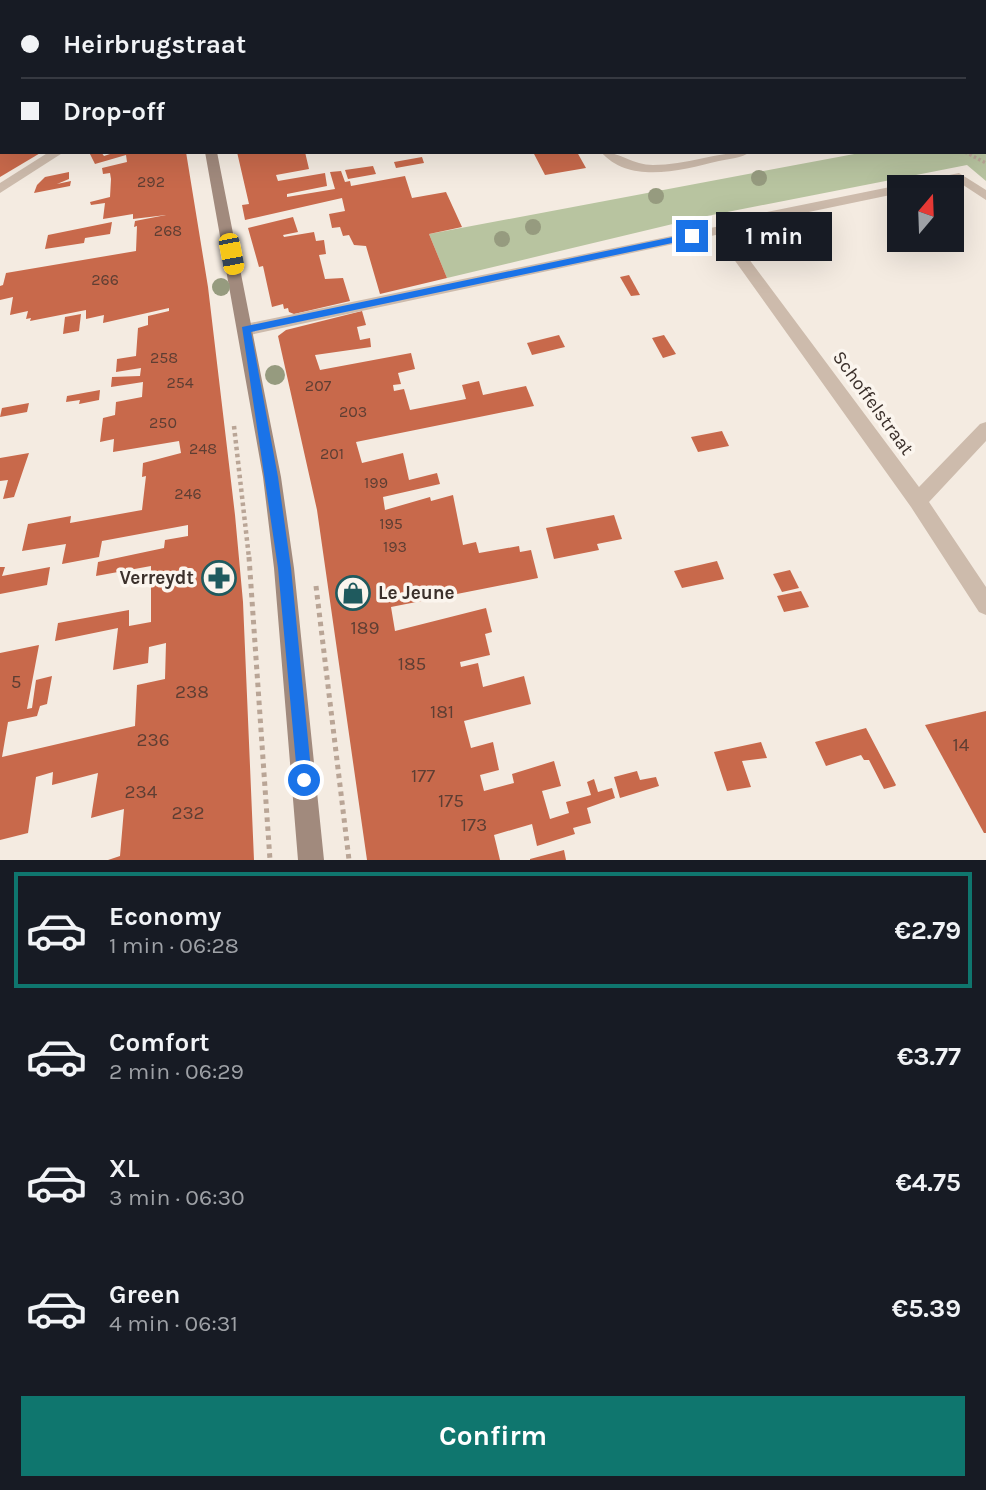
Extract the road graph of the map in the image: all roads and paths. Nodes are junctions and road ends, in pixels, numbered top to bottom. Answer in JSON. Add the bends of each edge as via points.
{"nodes":[{"id":1,"x":55,"y":154,"type":"edge"},
{"id":2,"x":211,"y":154,"type":"edge"},
{"id":3,"x":608,"y":154,"type":"edge"},
{"id":4,"x":734,"y":154,"type":"edge"},
{"id":5,"x":969,"y":154,"type":"edge"},
{"id":6,"x":986,"y":163,"type":"edge"},
{"id":7,"x":964,"y":181,"type":"edge"},
{"id":8,"x":0,"y":188,"type":"edge"},
{"id":9,"x":887,"y":193,"type":"edge"},
{"id":10,"x":986,"y":196,"type":"edge"},
{"id":11,"x":720,"y":230,"type":"junction"},
{"id":12,"x":245,"y":330,"type":"junction"},
{"id":13,"x":232,"y":415,"type":"dead end"},
{"id":14,"x":986,"y":429,"type":"edge"},
{"id":15,"x":918,"y":501,"type":"junction"},
{"id":16,"x":986,"y":605,"type":"edge"},
{"id":17,"x":270,"y":860,"type":"edge"},
{"id":18,"x":311,"y":860,"type":"edge"}],
"edges":[{"from":1,"to":8,"type":"street"},
{"from":2,"to":12,"type":"street"},
{"from":3,"to":4,"type":"street","via":[[626,166],[652,170]]},
{"from":5,"to":6,"type":"path"},
{"from":7,"to":10,"type":"street"},
{"from":9,"to":11,"type":"street","via":[[733,223]]},
{"from":11,"to":12,"type":"street"},
{"from":11,"to":15,"type":"street","name":"Schoffelstraat"},
{"from":12,"to":18,"type":"street","via":[[284,568]]},
{"from":13,"to":17,"type":"path","via":[[254,604]]},
{"from":14,"to":15,"type":"street"},
{"from":15,"to":16,"type":"street","name":"Schoffelstraat"}]}
